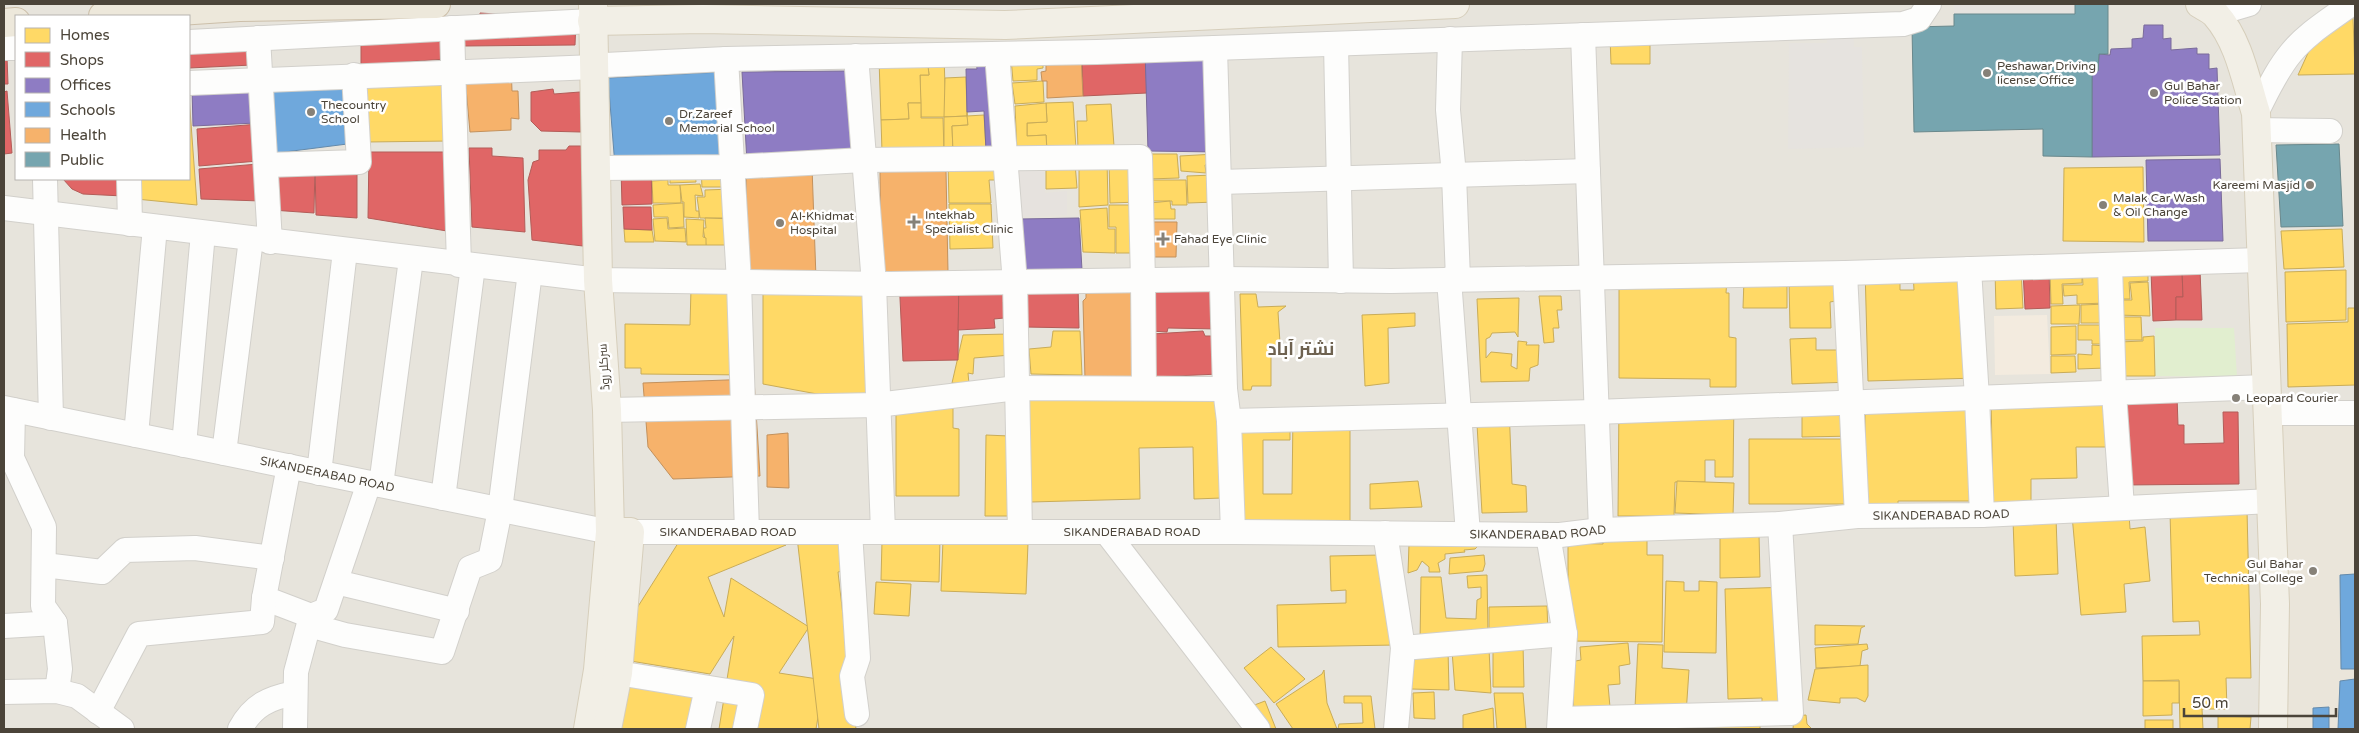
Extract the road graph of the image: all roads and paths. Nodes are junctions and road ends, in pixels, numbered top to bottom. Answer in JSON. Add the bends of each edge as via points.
{"nodes":[{"id":1,"x":436,"y":4,"type":"edge"},
{"id":2,"x":1455,"y":4,"type":"edge"},
{"id":3,"x":1930,"y":4,"type":"edge"},
{"id":4,"x":2249,"y":4,"type":"edge"},
{"id":5,"x":2351,"y":4,"type":"edge"},
{"id":6,"x":2208,"y":9,"type":"edge"},
{"id":7,"x":593,"y":13,"type":"edge"},
{"id":8,"x":120,"y":15,"type":"edge"},
{"id":9,"x":452,"y":28,"type":"junction"},
{"id":10,"x":1583,"y":35,"type":"junction"},
{"id":11,"x":258,"y":38,"type":"junction"},
{"id":12,"x":1450,"y":39,"type":"junction"},
{"id":13,"x":190,"y":42,"type":"edge"},
{"id":14,"x":1336,"y":44,"type":"junction"},
{"id":15,"x":1215,"y":48,"type":"junction"},
{"id":16,"x":997,"y":54,"type":"junction"},
{"id":17,"x":856,"y":56,"type":"junction"},
{"id":18,"x":726,"y":59,"type":"junction"},
{"id":19,"x":594,"y":68,"type":"junction"},
{"id":20,"x":453,"y":72,"type":"junction"},
{"id":21,"x":354,"y":76,"type":"junction"},
{"id":22,"x":261,"y":80,"type":"junction"},
{"id":23,"x":190,"y":83,"type":"edge"},
{"id":24,"x":2256,"y":121,"type":"junction"},
{"id":25,"x":2330,"y":131,"type":"dead end"},
{"id":26,"x":1005,"y":159,"type":"junction"},
{"id":27,"x":864,"y":160,"type":"junction"},
{"id":28,"x":266,"y":165,"type":"junction"},
{"id":29,"x":732,"y":167,"type":"junction"},
{"id":30,"x":596,"y":168,"type":"junction"},
{"id":31,"x":1588,"y":171,"type":"junction"},
{"id":32,"x":1454,"y":175,"type":"junction"},
{"id":33,"x":1339,"y":178,"type":"junction"},
{"id":34,"x":46,"y":180,"type":"edge"},
{"id":35,"x":128,"y":180,"type":"edge"},
{"id":36,"x":1219,"y":182,"type":"junction"},
{"id":37,"x":4,"y":208,"type":"edge"},
{"id":38,"x":48,"y":214,"type":"junction"},
{"id":39,"x":130,"y":224,"type":"junction"},
{"id":40,"x":155,"y":227,"type":"junction"},
{"id":41,"x":203,"y":233,"type":"junction"},
{"id":42,"x":260,"y":240,"type":"junction"},
{"id":43,"x":345,"y":251,"type":"junction"},
{"id":44,"x":411,"y":259,"type":"junction"},
{"id":45,"x":2260,"y":260,"type":"junction"},
{"id":46,"x":2110,"y":264,"type":"junction"},
{"id":47,"x":466,"y":266,"type":"junction"},
{"id":48,"x":1969,"y":269,"type":"junction"},
{"id":49,"x":530,"y":272,"type":"junction"},
{"id":50,"x":1845,"y":273,"type":"junction"},
{"id":51,"x":1593,"y":276,"type":"junction"},
{"id":52,"x":1453,"y":279,"type":"junction"},
{"id":53,"x":598,"y":280,"type":"junction"},
{"id":54,"x":1222,"y":280,"type":"junction"},
{"id":55,"x":1341,"y":280,"type":"junction"},
{"id":56,"x":1143,"y":281,"type":"junction"},
{"id":57,"x":740,"y":282,"type":"junction"},
{"id":58,"x":1015,"y":283,"type":"junction"},
{"id":59,"x":874,"y":284,"type":"junction"},
{"id":60,"x":1017,"y":388,"type":"junction"},
{"id":61,"x":1144,"y":388,"type":"junction"},
{"id":62,"x":1225,"y":389,"type":"junction"},
{"id":63,"x":2114,"y":392,"type":"junction"},
{"id":64,"x":1977,"y":398,"type":"junction"},
{"id":65,"x":2267,"y":400,"type":"junction"},
{"id":66,"x":1852,"y":402,"type":"junction"},
{"id":67,"x":877,"y":405,"type":"junction"},
{"id":68,"x":745,"y":408,"type":"junction"},
{"id":69,"x":9,"y":409,"type":"edge"},
{"id":70,"x":607,"y":410,"type":"junction"},
{"id":71,"x":1596,"y":412,"type":"junction"},
{"id":72,"x":2355,"y":413,"type":"edge"},
{"id":73,"x":1459,"y":415,"type":"junction"},
{"id":74,"x":51,"y":418,"type":"junction"},
{"id":75,"x":1229,"y":421,"type":"junction"},
{"id":76,"x":136,"y":435,"type":"junction"},
{"id":77,"x":8,"y":444,"type":"edge"},
{"id":78,"x":184,"y":445,"type":"junction"},
{"id":79,"x":224,"y":453,"type":"junction"},
{"id":80,"x":289,"y":466,"type":"junction"},
{"id":81,"x":319,"y":473,"type":"junction"},
{"id":82,"x":4,"y":484,"type":"edge"},
{"id":83,"x":375,"y":484,"type":"junction"},
{"id":84,"x":28,"y":492,"type":"junction"},
{"id":85,"x":443,"y":498,"type":"junction"},
{"id":86,"x":2272,"y":501,"type":"junction"},
{"id":87,"x":2122,"y":507,"type":"junction"},
{"id":88,"x":500,"y":510,"type":"junction"},
{"id":89,"x":1982,"y":515,"type":"junction"},
{"id":90,"x":1857,"y":516,"type":"junction"},
{"id":91,"x":1780,"y":524,"type":"junction"},
{"id":92,"x":1601,"y":530,"type":"junction"},
{"id":93,"x":620,"y":532,"type":"junction"},
{"id":94,"x":747,"y":532,"type":"junction"},
{"id":95,"x":850,"y":532,"type":"junction"},
{"id":96,"x":883,"y":532,"type":"junction"},
{"id":97,"x":1020,"y":532,"type":"junction"},
{"id":98,"x":1233,"y":532,"type":"junction"},
{"id":99,"x":1107,"y":533,"type":"junction"},
{"id":100,"x":1385,"y":534,"type":"junction"},
{"id":101,"x":1468,"y":534,"type":"junction"},
{"id":102,"x":1548,"y":535,"type":"junction"},
{"id":103,"x":272,"y":558,"type":"junction"},
{"id":104,"x":44,"y":565,"type":"junction"},
{"id":105,"x":336,"y":582,"type":"junction"},
{"id":106,"x":264,"y":598,"type":"junction"},
{"id":107,"x":457,"y":611,"type":"junction"},
{"id":108,"x":310,"y":620,"type":"junction"},
{"id":109,"x":55,"y":623,"type":"junction"},
{"id":110,"x":4,"y":626,"type":"edge"},
{"id":111,"x":1564,"y":634,"type":"junction"},
{"id":112,"x":1402,"y":648,"type":"junction"},
{"id":113,"x":618,"y":673,"type":"junction"},
{"id":114,"x":707,"y":688,"type":"junction"},
{"id":115,"x":57,"y":691,"type":"junction"},
{"id":116,"x":4,"y":692,"type":"edge"},
{"id":117,"x":295,"y":693,"type":"junction"},
{"id":118,"x":98,"y":712,"type":"junction"},
{"id":119,"x":856,"y":714,"type":"dead end"},
{"id":120,"x":1559,"y":724,"type":"edge"},
{"id":121,"x":122,"y":729,"type":"edge"},
{"id":122,"x":240,"y":729,"type":"edge"},
{"id":123,"x":295,"y":729,"type":"edge"},
{"id":124,"x":588,"y":729,"type":"edge"},
{"id":125,"x":607,"y":729,"type":"edge"},
{"id":126,"x":698,"y":729,"type":"edge"},
{"id":127,"x":745,"y":729,"type":"edge"},
{"id":128,"x":1258,"y":729,"type":"edge"},
{"id":129,"x":1396,"y":729,"type":"edge"},
{"id":130,"x":2273,"y":729,"type":"edge"}],
"edges":[{"from":1,"to":8,"type":"highway","via":[[240,8]]},
{"from":2,"to":7,"type":"main road","via":[[1005,25],[703,19]]},
{"from":3,"to":10,"type":"street","via":[[1919,19],[1903,24]]},
{"from":4,"to":6,"type":"street"},
{"from":5,"to":24,"type":"street","via":[[2305,38],[2292,52],[2277,72]]},
{"from":6,"to":24,"type":"main road","via":[[2233,42]]},
{"from":7,"to":9,"type":"street"},
{"from":7,"to":19,"type":"main road","name":"سرکلر روڈ"},
{"from":9,"to":11,"type":"street"},
{"from":9,"to":20,"type":"street"},
{"from":10,"to":12,"type":"street"},
{"from":10,"to":31,"type":"street"},
{"from":11,"to":13,"type":"street"},
{"from":11,"to":22,"type":"street"},
{"from":12,"to":14,"type":"street"},
{"from":12,"to":32,"type":"street","via":[[1448,110]]},
{"from":14,"to":15,"type":"street"},
{"from":14,"to":33,"type":"street"},
{"from":15,"to":16,"type":"street"},
{"from":15,"to":36,"type":"street"},
{"from":16,"to":17,"type":"street"},
{"from":16,"to":26,"type":"street"},
{"from":17,"to":18,"type":"street"},
{"from":17,"to":27,"type":"street"},
{"from":18,"to":19,"type":"street"},
{"from":18,"to":29,"type":"street"},
{"from":19,"to":20,"type":"street"},
{"from":19,"to":30,"type":"main road","name":"سرکلر روڈ"},
{"from":20,"to":21,"type":"street"},
{"from":20,"to":47,"type":"street"},
{"from":21,"to":22,"type":"street"},
{"from":21,"to":28,"type":"street","via":[[358,162]]},
{"from":22,"to":23,"type":"street"},
{"from":22,"to":28,"type":"street"},
{"from":24,"to":25,"type":"street"},
{"from":24,"to":45,"type":"main road"},
{"from":26,"to":27,"type":"street"},
{"from":26,"to":56,"type":"street","via":[[1140,157]]},
{"from":26,"to":58,"type":"street"},
{"from":27,"to":29,"type":"street"},
{"from":27,"to":59,"type":"street"},
{"from":28,"to":42,"type":"street"},
{"from":29,"to":30,"type":"street"},
{"from":29,"to":57,"type":"street"},
{"from":30,"to":53,"type":"main road","name":"سرکلر روڈ"},
{"from":31,"to":32,"type":"street"},
{"from":31,"to":51,"type":"street"},
{"from":32,"to":33,"type":"street"},
{"from":32,"to":52,"type":"street"},
{"from":33,"to":36,"type":"street"},
{"from":33,"to":55,"type":"street"},
{"from":34,"to":38,"type":"street"},
{"from":35,"to":39,"type":"street"},
{"from":36,"to":54,"type":"street"},
{"from":37,"to":38,"type":"street"},
{"from":38,"to":39,"type":"street"},
{"from":38,"to":74,"type":"street"},
{"from":39,"to":40,"type":"street"},
{"from":40,"to":41,"type":"street"},
{"from":40,"to":76,"type":"street"},
{"from":41,"to":42,"type":"street"},
{"from":41,"to":78,"type":"street"},
{"from":42,"to":43,"type":"street"},
{"from":42,"to":79,"type":"street"},
{"from":43,"to":44,"type":"street"},
{"from":43,"to":81,"type":"street"},
{"from":44,"to":47,"type":"street"},
{"from":44,"to":83,"type":"street"},
{"from":45,"to":46,"type":"street"},
{"from":45,"to":65,"type":"main road"},
{"from":46,"to":48,"type":"street"},
{"from":46,"to":63,"type":"street"},
{"from":47,"to":49,"type":"street"},
{"from":47,"to":85,"type":"street"},
{"from":48,"to":50,"type":"street"},
{"from":48,"to":64,"type":"street"},
{"from":49,"to":53,"type":"street"},
{"from":49,"to":88,"type":"street"},
{"from":50,"to":51,"type":"street"},
{"from":50,"to":66,"type":"street"},
{"from":51,"to":52,"type":"street"},
{"from":51,"to":71,"type":"street"},
{"from":52,"to":55,"type":"street"},
{"from":52,"to":73,"type":"street"},
{"from":53,"to":57,"type":"street"},
{"from":53,"to":70,"type":"main road","name":"سرکلر روڈ"},
{"from":54,"to":55,"type":"street"},
{"from":54,"to":56,"type":"street"},
{"from":54,"to":62,"type":"street"},
{"from":56,"to":58,"type":"street"},
{"from":56,"to":61,"type":"street"},
{"from":57,"to":59,"type":"street"},
{"from":57,"to":68,"type":"street"},
{"from":58,"to":59,"type":"street"},
{"from":58,"to":60,"type":"street"},
{"from":59,"to":67,"type":"street"},
{"from":60,"to":61,"type":"street"},
{"from":60,"to":67,"type":"street"},
{"from":60,"to":97,"type":"street"},
{"from":61,"to":62,"type":"street"},
{"from":62,"to":75,"type":"street"},
{"from":63,"to":64,"type":"street"},
{"from":63,"to":65,"type":"street"},
{"from":63,"to":87,"type":"street"},
{"from":64,"to":66,"type":"street"},
{"from":64,"to":89,"type":"street"},
{"from":65,"to":72,"type":"street"},
{"from":65,"to":86,"type":"main road"},
{"from":66,"to":71,"type":"street"},
{"from":66,"to":90,"type":"street"},
{"from":67,"to":68,"type":"street"},
{"from":67,"to":96,"type":"street"},
{"from":68,"to":70,"type":"street"},
{"from":68,"to":94,"type":"street"},
{"from":69,"to":74,"type":"street","name":"SIKANDERABAD ROAD"},
{"from":69,"to":77,"type":"street"},
{"from":70,"to":93,"type":"main road","name":"سرکلر روڈ"},
{"from":71,"to":73,"type":"street"},
{"from":71,"to":92,"type":"street"},
{"from":73,"to":75,"type":"street"},
{"from":73,"to":101,"type":"street"},
{"from":74,"to":76,"type":"street","name":"SIKANDERABAD ROAD"},
{"from":75,"to":98,"type":"street"},
{"from":76,"to":78,"type":"street","name":"SIKANDERABAD ROAD"},
{"from":77,"to":84,"type":"street"},
{"from":78,"to":79,"type":"street","name":"SIKANDERABAD ROAD"},
{"from":79,"to":80,"type":"street","name":"SIKANDERABAD ROAD"},
{"from":80,"to":81,"type":"street","name":"SIKANDERABAD ROAD"},
{"from":80,"to":103,"type":"street"},
{"from":81,"to":83,"type":"street","name":"SIKANDERABAD ROAD"},
{"from":82,"to":84,"type":"street"},
{"from":83,"to":85,"type":"street","name":"SIKANDERABAD ROAD"},
{"from":83,"to":105,"type":"street"},
{"from":84,"to":104,"type":"street","via":[[44,527]]},
{"from":85,"to":88,"type":"street","name":"SIKANDERABAD ROAD"},
{"from":86,"to":87,"type":"street","name":"SIKANDERABAD ROAD"},
{"from":86,"to":130,"type":"main road","via":[[2275,604]]},
{"from":87,"to":89,"type":"street","name":"SIKANDERABAD ROAD"},
{"from":88,"to":93,"type":"street","name":"SIKANDERABAD ROAD"},
{"from":88,"to":107,"type":"street","via":[[490,560],[470,568]]},
{"from":89,"to":90,"type":"street","name":"SIKANDERABAD ROAD"},
{"from":90,"to":91,"type":"street","name":"SIKANDERABAD ROAD"},
{"from":91,"to":92,"type":"street","name":"SIKANDERABAD ROAD"},
{"from":91,"to":120,"type":"street","via":[[1791,713]]},
{"from":92,"to":102,"type":"street","name":"SIKANDERABAD ROAD"},
{"from":93,"to":94,"type":"street","name":"SIKANDERABAD ROAD"},
{"from":93,"to":113,"type":"main road"},
{"from":93,"to":124,"type":"main road","name":"سرکلر روڈ"},
{"from":94,"to":95,"type":"street","name":"SIKANDERABAD ROAD"},
{"from":95,"to":96,"type":"street","name":"SIKANDERABAD ROAD"},
{"from":95,"to":119,"type":"street","via":[[858,658],[852,676]]},
{"from":96,"to":97,"type":"street","name":"SIKANDERABAD ROAD"},
{"from":97,"to":99,"type":"street","name":"SIKANDERABAD ROAD"},
{"from":98,"to":99,"type":"street","name":"SIKANDERABAD ROAD"},
{"from":98,"to":100,"type":"street","name":"SIKANDERABAD ROAD"},
{"from":99,"to":128,"type":"street"},
{"from":100,"to":101,"type":"street","name":"SIKANDERABAD ROAD"},
{"from":100,"to":112,"type":"street"},
{"from":101,"to":102,"type":"street","name":"SIKANDERABAD ROAD"},
{"from":102,"to":111,"type":"street"},
{"from":103,"to":104,"type":"street","via":[[195,548],[125,550],[102,572]]},
{"from":103,"to":106,"type":"street"},
{"from":104,"to":109,"type":"street","via":[[43,606]]},
{"from":105,"to":107,"type":"street"},
{"from":105,"to":108,"type":"street","via":[[326,610]]},
{"from":106,"to":108,"type":"street"},
{"from":106,"to":118,"type":"street","via":[[262,622],[140,634]]},
{"from":107,"to":108,"type":"street","via":[[442,652],[345,636]]},
{"from":108,"to":117,"type":"street","via":[[296,672]]},
{"from":109,"to":110,"type":"street"},
{"from":109,"to":115,"type":"street","via":[[60,670]]},
{"from":111,"to":112,"type":"street"},
{"from":111,"to":120,"type":"street"},
{"from":112,"to":129,"type":"street"},
{"from":113,"to":114,"type":"street"},
{"from":113,"to":125,"type":"main road"},
{"from":114,"to":126,"type":"street"},
{"from":114,"to":127,"type":"street","via":[[752,695]]},
{"from":115,"to":116,"type":"street"},
{"from":115,"to":118,"type":"street","via":[[77,696]]},
{"from":117,"to":122,"type":"street","via":[[264,702],[248,714]]},
{"from":117,"to":123,"type":"street"},
{"from":118,"to":121,"type":"street"}]}
